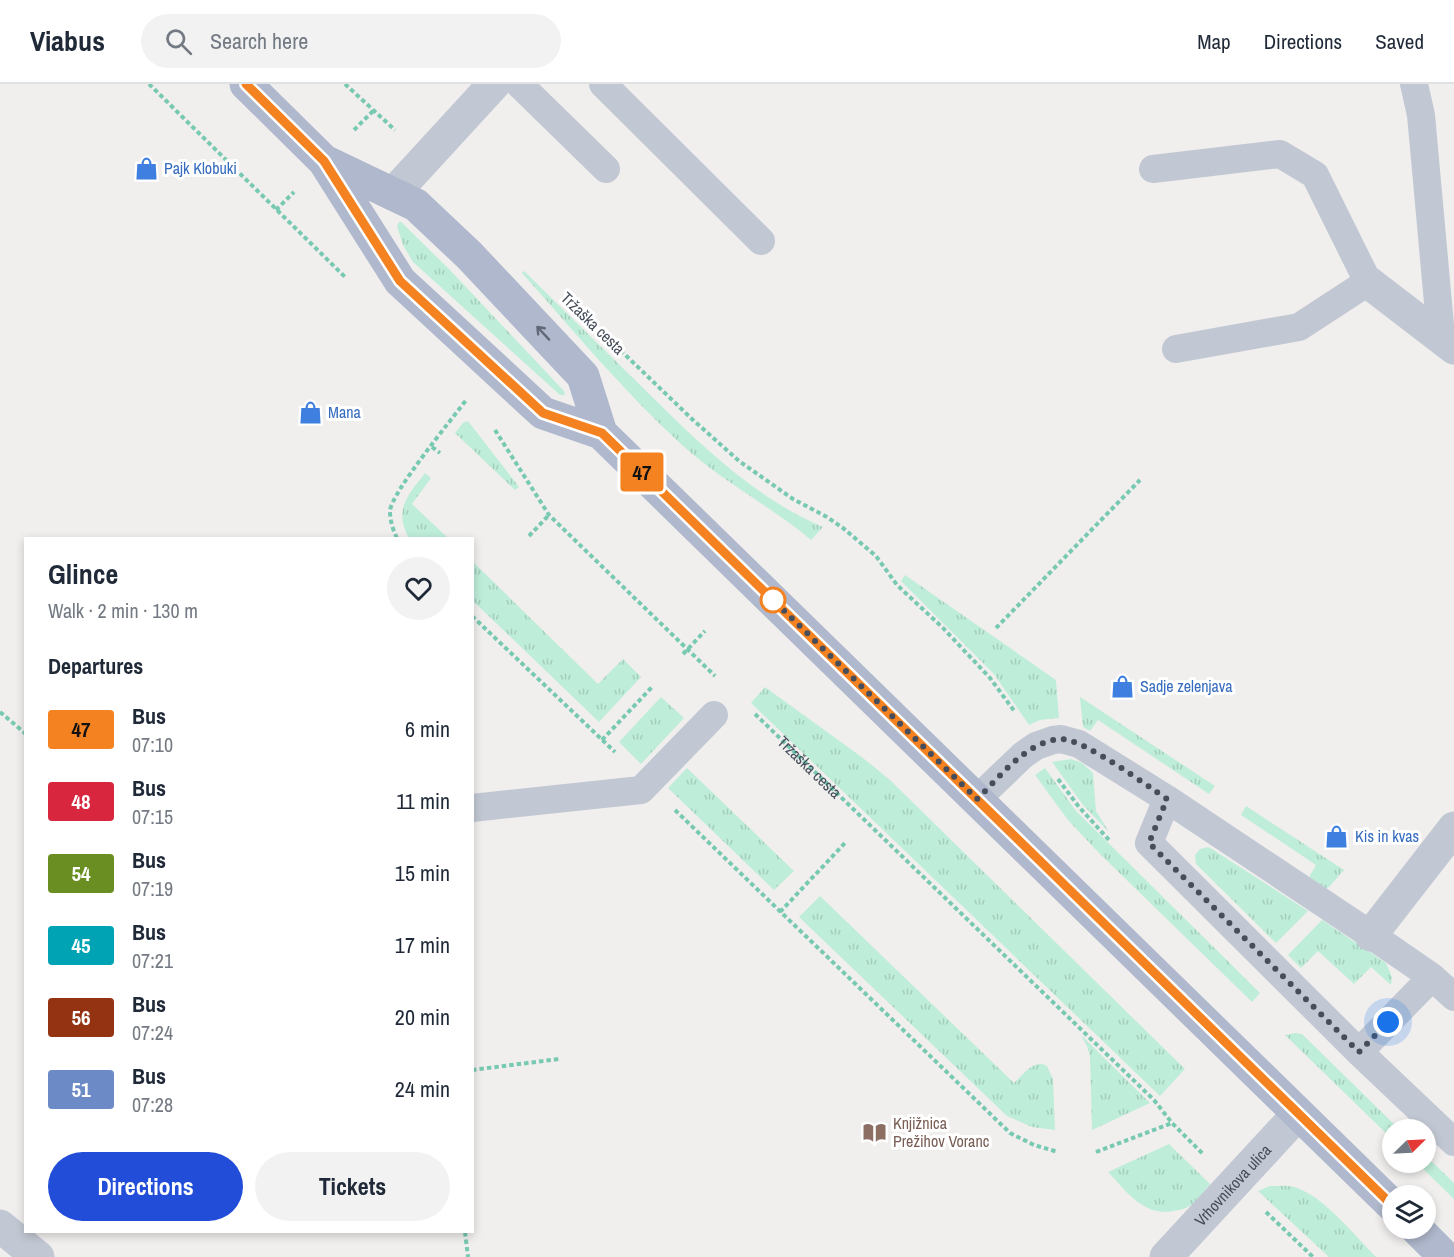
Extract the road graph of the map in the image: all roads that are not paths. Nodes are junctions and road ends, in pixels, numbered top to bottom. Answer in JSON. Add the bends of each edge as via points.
{"nodes":[{"id":1,"x":246,"y":84,"type":"edge"},
{"id":2,"x":494,"y":84,"type":"edge"},
{"id":3,"x":519,"y":84,"type":"edge"},
{"id":4,"x":603,"y":84,"type":"edge"},
{"id":5,"x":1414,"y":84,"type":"edge"},
{"id":6,"x":324,"y":161,"type":"junction"},
{"id":7,"x":606,"y":169,"type":"dead end"},
{"id":8,"x":1153,"y":169,"type":"dead end"},
{"id":9,"x":393,"y":194,"type":"junction"},
{"id":10,"x":362,"y":221,"type":"junction"},
{"id":11,"x":761,"y":241,"type":"dead end"},
{"id":12,"x":1368,"y":282,"type":"junction"},
{"id":13,"x":1447,"y":342,"type":"edge"},
{"id":14,"x":1176,"y":349,"type":"dead end"},
{"id":15,"x":602,"y":433,"type":"junction"},
{"id":16,"x":714,"y":715,"type":"dead end"},
{"id":17,"x":977,"y":799,"type":"junction"},
{"id":18,"x":1167,"y":799,"type":"junction"},
{"id":19,"x":474,"y":808,"type":"edge"},
{"id":20,"x":1454,"y":828,"type":"edge"},
{"id":21,"x":1371,"y":935,"type":"junction"},
{"id":22,"x":1432,"y":977,"type":"junction"},
{"id":23,"x":1454,"y":997,"type":"edge"},
{"id":24,"x":1359,"y":1052,"type":"junction"},
{"id":25,"x":1299,"y":1114,"type":"junction"},
{"id":26,"x":1454,"y":1142,"type":"edge"},
{"id":27,"x":1382,"y":1195,"type":"edge"},
{"id":28,"x":0,"y":1226,"type":"edge"},
{"id":29,"x":1427,"y":1239,"type":"edge"},
{"id":30,"x":38,"y":1257,"type":"edge"},
{"id":31,"x":1166,"y":1257,"type":"edge"},
{"id":32,"x":1445,"y":1257,"type":"edge"}],
"edges":[{"from":1,"to":6,"type":"main road"},
{"from":2,"to":9,"type":"street"},
{"from":3,"to":7,"type":"lane"},
{"from":4,"to":11,"type":"lane"},
{"from":5,"to":13,"type":"lane","via":[[1421,115]]},
{"from":6,"to":9,"type":"main road"},
{"from":6,"to":10,"type":"main road"},
{"from":8,"to":12,"type":"lane","via":[[1280,154],[1315,175]]},
{"from":9,"to":10,"type":"lane"},
{"from":15,"to":9,"type":"main road","one_way":true,"via":[[583,376],[469,255],[416,205]]},
{"from":10,"to":15,"type":"main road","via":[[400,281],[543,413]]},
{"from":12,"to":13,"type":"street"},
{"from":12,"to":14,"type":"lane","via":[[1299,327]]},
{"from":15,"to":17,"type":"main road"},
{"from":16,"to":19,"type":"lane","via":[[641,790]]},
{"from":17,"to":18,"type":"lane","via":[[1023,755],[1036,746],[1061,739],[1090,750]]},
{"from":17,"to":25,"type":"main road"},
{"from":18,"to":21,"type":"lane"},
{"from":18,"to":24,"type":"lane","via":[[1149,843]]},
{"from":20,"to":21,"type":"street"},
{"from":21,"to":22,"type":"lane"},
{"from":22,"to":23,"type":"lane"},
{"from":22,"to":24,"type":"lane"},
{"from":24,"to":26,"type":"lane"},
{"from":25,"to":27,"type":"main road"},
{"from":25,"to":31,"type":"street","name":"Vrhovnikova ulica"},
{"from":28,"to":30,"type":"street"},
{"from":29,"to":32,"type":"main road"}]}
